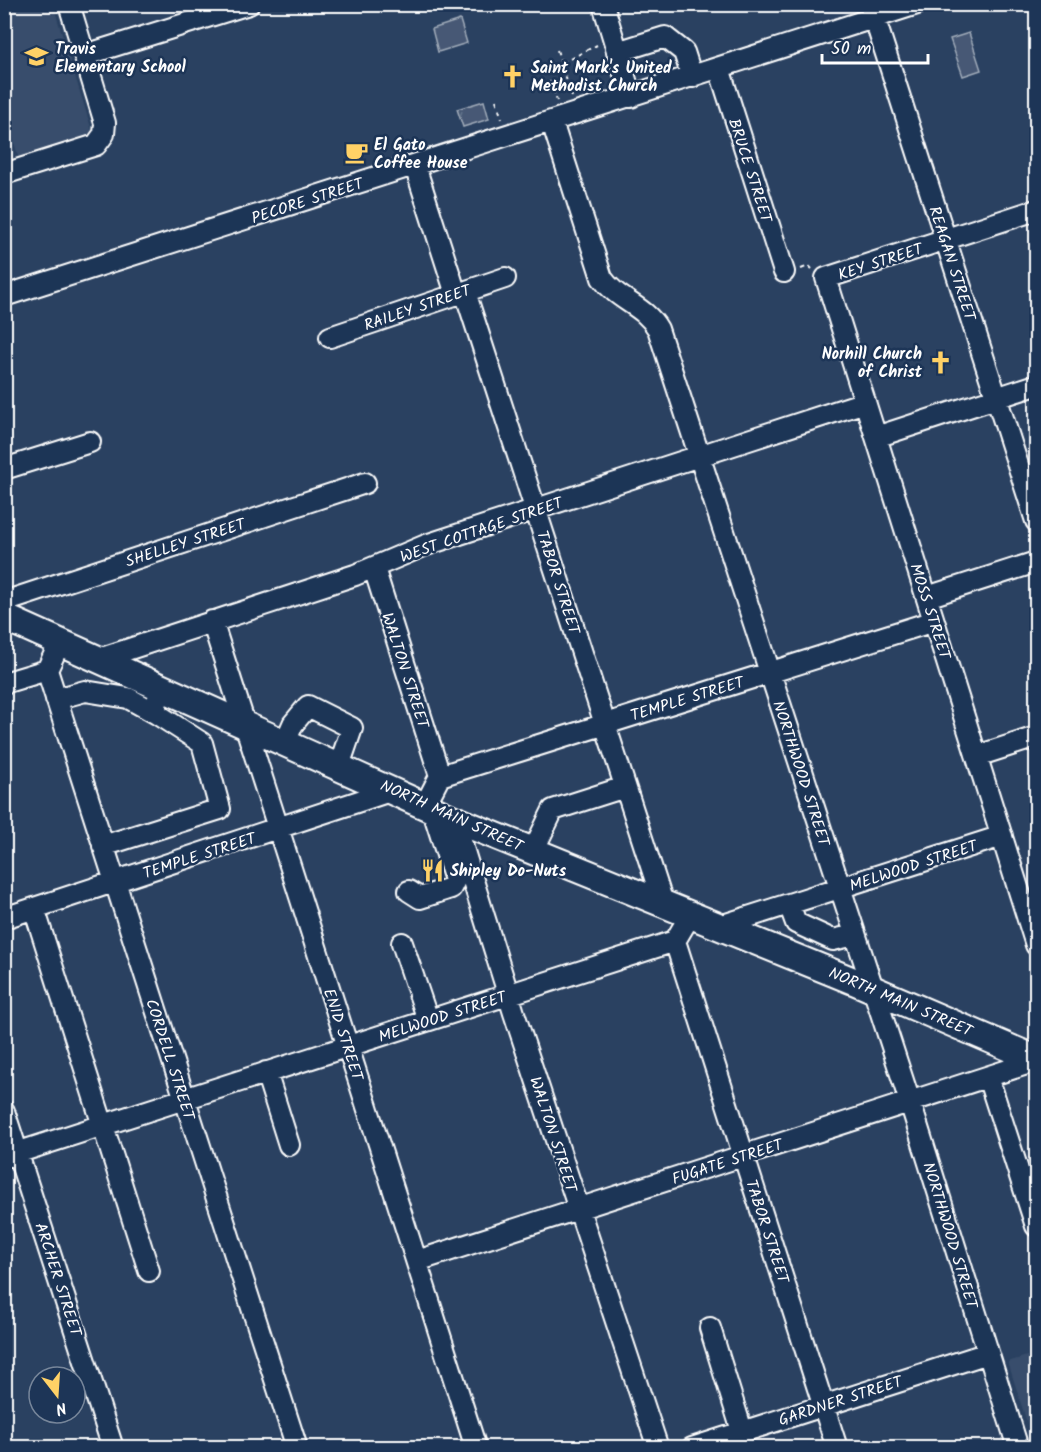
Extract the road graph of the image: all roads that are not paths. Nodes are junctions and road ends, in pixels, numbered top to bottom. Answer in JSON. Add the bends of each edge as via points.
{"nodes":[{"id":1,"x":69,"y":4,"type":"edge"},
{"id":2,"x":249,"y":4,"type":"edge"},
{"id":3,"x":603,"y":4,"type":"edge"},
{"id":4,"x":917,"y":4,"type":"edge"},
{"id":5,"x":872,"y":11,"type":"edge"},
{"id":6,"x":610,"y":48,"type":"junction"},
{"id":7,"x":85,"y":56,"type":"junction"},
{"id":8,"x":719,"y":68,"type":"junction"},
{"id":9,"x":692,"y":77,"type":"junction"},
{"id":10,"x":631,"y":97,"type":"junction"},
{"id":11,"x":552,"y":122,"type":"junction"},
{"id":12,"x":415,"y":166,"type":"junction"},
{"id":13,"x":4,"y":174,"type":"edge"},
{"id":14,"x":1036,"y":210,"type":"edge"},
{"id":15,"x":945,"y":239,"type":"junction"},
{"id":16,"x":784,"y":272,"type":"road end"},
{"id":17,"x":505,"y":278,"type":"dead end"},
{"id":18,"x":826,"y":278,"type":"joint"},
{"id":19,"x":465,"y":291,"type":"junction"},
{"id":20,"x":4,"y":296,"type":"edge"},
{"id":21,"x":330,"y":337,"type":"dead end"},
{"id":22,"x":1036,"y":385,"type":"edge"},
{"id":23,"x":996,"y":398,"type":"junction"},
{"id":24,"x":865,"y":402,"type":"junction"},
{"id":25,"x":876,"y":437,"type":"junction"},
{"id":26,"x":90,"y":442,"type":"dead end"},
{"id":27,"x":699,"y":456,"type":"junction"},
{"id":28,"x":4,"y":469,"type":"edge"},
{"id":29,"x":365,"y":483,"type":"dead end"},
{"id":30,"x":536,"y":510,"type":"junction"},
{"id":31,"x":1036,"y":520,"type":"edge"},
{"id":32,"x":1036,"y":562,"type":"edge"},
{"id":33,"x":374,"y":568,"type":"junction"},
{"id":34,"x":927,"y":597,"type":"junction"},
{"id":35,"x":4,"y":602,"type":"edge"},
{"id":36,"x":4,"y":617,"type":"edge"},
{"id":37,"x":212,"y":621,"type":"junction"},
{"id":38,"x":934,"y":621,"type":"junction"},
{"id":39,"x":60,"y":642,"type":"junction"},
{"id":40,"x":99,"y":659,"type":"junction"},
{"id":41,"x":46,"y":670,"type":"junction"},
{"id":42,"x":769,"y":673,"type":"junction"},
{"id":43,"x":4,"y":683,"type":"edge"},
{"id":44,"x":162,"y":687,"type":"junction"},
{"id":45,"x":56,"y":699,"type":"junction"},
{"id":46,"x":157,"y":714,"type":"junction"},
{"id":47,"x":244,"y":724,"type":"junction"},
{"id":48,"x":605,"y":724,"type":"junction"},
{"id":49,"x":1036,"y":737,"type":"edge"},
{"id":50,"x":285,"y":742,"type":"junction"},
{"id":51,"x":977,"y":756,"type":"junction"},
{"id":52,"x":339,"y":766,"type":"junction"},
{"id":53,"x":440,"y":776,"type":"junction"},
{"id":54,"x":625,"y":787,"type":"junction"},
{"id":55,"x":393,"y":790,"type":"junction"},
{"id":56,"x":437,"y":811,"type":"junction"},
{"id":57,"x":279,"y":829,"type":"junction"},
{"id":58,"x":1002,"y":836,"type":"junction"},
{"id":59,"x":103,"y":846,"type":"junction"},
{"id":60,"x":533,"y":851,"type":"junction"},
{"id":61,"x":114,"y":882,"type":"junction"},
{"id":62,"x":840,"y":888,"type":"junction"},
{"id":63,"x":409,"y":891,"type":"dead end"},
{"id":64,"x":663,"y":903,"type":"junction"},
{"id":65,"x":789,"y":904,"type":"junction"},
{"id":66,"x":34,"y":908,"type":"junction"},
{"id":67,"x":691,"y":914,"type":"junction"},
{"id":68,"x":1032,"y":914,"type":"edge"},
{"id":69,"x":4,"y":918,"type":"edge"},
{"id":70,"x":720,"y":926,"type":"junction"},
{"id":71,"x":855,"y":935,"type":"junction"},
{"id":72,"x":675,"y":941,"type":"junction"},
{"id":73,"x":402,"y":943,"type":"dead end"},
{"id":74,"x":1036,"y":945,"type":"edge"},
{"id":75,"x":872,"y":989,"type":"junction"},
{"id":76,"x":508,"y":994,"type":"junction"},
{"id":77,"x":428,"y":1020,"type":"junction"},
{"id":78,"x":347,"y":1046,"type":"junction"},
{"id":79,"x":1036,"y":1060,"type":"edge"},
{"id":80,"x":266,"y":1072,"type":"junction"},
{"id":81,"x":988,"y":1077,"type":"junction"},
{"id":82,"x":184,"y":1099,"type":"junction"},
{"id":83,"x":910,"y":1102,"type":"junction"},
{"id":84,"x":4,"y":1111,"type":"edge"},
{"id":85,"x":103,"y":1125,"type":"junction"},
{"id":86,"x":289,"y":1145,"type":"dead end"},
{"id":87,"x":11,"y":1155,"type":"edge"},
{"id":88,"x":744,"y":1156,"type":"junction"},
{"id":89,"x":579,"y":1208,"type":"junction"},
{"id":90,"x":1036,"y":1226,"type":"edge"},
{"id":91,"x":417,"y":1261,"type":"junction"},
{"id":92,"x":149,"y":1271,"type":"dead end"},
{"id":93,"x":710,"y":1328,"type":"dead end"},
{"id":94,"x":988,"y":1353,"type":"junction"},
{"id":95,"x":824,"y":1405,"type":"junction"},
{"id":96,"x":742,"y":1431,"type":"junction"},
{"id":97,"x":113,"y":1448,"type":"edge"},
{"id":98,"x":297,"y":1448,"type":"edge"},
{"id":99,"x":476,"y":1448,"type":"edge"},
{"id":100,"x":658,"y":1448,"type":"edge"},
{"id":101,"x":692,"y":1448,"type":"edge"},
{"id":102,"x":837,"y":1448,"type":"edge"},
{"id":103,"x":1018,"y":1448,"type":"edge"}],
"edges":[{"from":1,"to":7,"type":"street"},
{"from":2,"to":7,"type":"street"},
{"from":3,"to":6,"type":"street"},
{"from":4,"to":5,"type":"street","name":"PECORE STREET"},
{"from":5,"to":8,"type":"street","name":"PECORE STREET"},
{"from":5,"to":15,"type":"street","name":"REAGAN STREET"},
{"from":6,"to":9,"type":"street","via":[[665,37],[684,52]]},
{"from":6,"to":10,"type":"street"},
{"from":7,"to":13,"type":"street","via":[[105,123],[102,141]]},
{"from":8,"to":9,"type":"street","name":"PECORE STREET"},
{"from":8,"to":16,"type":"street","name":"BRUCE STREET"},
{"from":9,"to":10,"type":"street","name":"PECORE STREET"},
{"from":10,"to":11,"type":"street","name":"PECORE STREET"},
{"from":11,"to":12,"type":"street","name":"PECORE STREET"},
{"from":11,"to":27,"type":"street","name":"NORTHWOOD STREET","via":[[602,278],[616,296],[645,311],[658,329]]},
{"from":12,"to":19,"type":"street","name":"TABOR STREET","via":[[455,291]]},
{"from":12,"to":20,"type":"street","name":"PECORE STREET"},
{"from":14,"to":15,"type":"street","name":"KEY STREET"},
{"from":15,"to":18,"type":"street","name":"KEY STREET"},
{"from":15,"to":23,"type":"street","name":"REAGAN STREET"},
{"from":17,"to":19,"type":"street","name":"RAILEY STREET"},
{"from":18,"to":24,"type":"street","name":"MOSS STREET"},
{"from":19,"to":21,"type":"street","name":"RAILEY STREET"},
{"from":19,"to":30,"type":"street","name":"TABOR STREET"},
{"from":22,"to":23,"type":"street"},
{"from":23,"to":25,"type":"street"},
{"from":23,"to":31,"type":"street","name":"REAGAN STREET"},
{"from":24,"to":25,"type":"street","name":"MOSS STREET"},
{"from":24,"to":27,"type":"street","name":"WEST COTTAGE STREET"},
{"from":25,"to":34,"type":"street","name":"MOSS STREET"},
{"from":26,"to":28,"type":"street"},
{"from":27,"to":30,"type":"street","name":"WEST COTTAGE STREET"},
{"from":27,"to":42,"type":"street","name":"NORTHWOOD STREET"},
{"from":29,"to":35,"type":"street","name":"SHELLEY STREET"},
{"from":30,"to":33,"type":"street","name":"WEST COTTAGE STREET","via":[[426,545]]},
{"from":30,"to":48,"type":"street","name":"TABOR STREET"},
{"from":32,"to":34,"type":"street"},
{"from":33,"to":37,"type":"street","name":"WEST COTTAGE STREET"},
{"from":33,"to":53,"type":"street","name":"WALTON STREET"},
{"from":34,"to":38,"type":"street","name":"MOSS STREET"},
{"from":36,"to":39,"type":"main road","name":"NORTH MAIN STREET"},
{"from":37,"to":40,"type":"street","name":"WEST COTTAGE STREET"},
{"from":37,"to":47,"type":"street","name":"ENID STREET"},
{"from":38,"to":42,"type":"street","name":"TEMPLE STREET"},
{"from":38,"to":51,"type":"street","name":"MOSS STREET"},
{"from":39,"to":40,"type":"main road","name":"NORTH MAIN STREET"},
{"from":39,"to":41,"type":"street"},
{"from":40,"to":44,"type":"main road","name":"NORTH MAIN STREET"},
{"from":41,"to":43,"type":"street"},
{"from":41,"to":45,"type":"street","name":"CORDELL STREET"},
{"from":42,"to":48,"type":"street","name":"TEMPLE STREET"},
{"from":42,"to":62,"type":"street","name":"NORTHWOOD STREET"},
{"from":44,"to":46,"type":"street"},
{"from":44,"to":47,"type":"main road","name":"NORTH MAIN STREET"},
{"from":45,"to":46,"type":"street","via":[[85,691],[128,698]]},
{"from":45,"to":59,"type":"street","name":"CORDELL STREET"},
{"from":46,"to":59,"type":"street","via":[[202,743],[220,808]]},
{"from":47,"to":50,"type":"main road","name":"NORTH MAIN STREET"},
{"from":47,"to":57,"type":"street","name":"ENID STREET"},
{"from":48,"to":53,"type":"street","name":"TEMPLE STREET"},
{"from":48,"to":54,"type":"street","name":"TABOR STREET"},
{"from":49,"to":51,"type":"street"},
{"from":50,"to":52,"type":"main road","name":"NORTH MAIN STREET"},
{"from":50,"to":52,"type":"street","via":[[308,706],[352,728]]},
{"from":51,"to":58,"type":"street","name":"MOSS STREET"},
{"from":52,"to":55,"type":"main road","name":"NORTH MAIN STREET"},
{"from":53,"to":56,"type":"street"},
{"from":54,"to":60,"type":"street","via":[[553,810]]},
{"from":54,"to":64,"type":"street","name":"TABOR STREET"},
{"from":55,"to":56,"type":"main road","name":"NORTH MAIN STREET"},
{"from":55,"to":57,"type":"street","name":"TEMPLE STREET"},
{"from":56,"to":60,"type":"main road","name":"NORTH MAIN STREET"},
{"from":56,"to":63,"type":"street","via":[[455,880],[451,888],[420,898]]},
{"from":56,"to":76,"type":"street","name":"WALTON STREET"},
{"from":57,"to":61,"type":"street","name":"TEMPLE STREET"},
{"from":57,"to":78,"type":"street","name":"ENID STREET"},
{"from":58,"to":62,"type":"street","name":"MELWOOD STREET"},
{"from":58,"to":68,"type":"street","name":"MOSS STREET"},
{"from":59,"to":61,"type":"street","name":"CORDELL STREET"},
{"from":60,"to":64,"type":"main road","name":"NORTH MAIN STREET"},
{"from":61,"to":66,"type":"street","name":"TEMPLE STREET"},
{"from":61,"to":82,"type":"street","name":"CORDELL STREET"},
{"from":62,"to":65,"type":"street","name":"MELWOOD STREET"},
{"from":62,"to":71,"type":"street","name":"NORTHWOOD STREET"},
{"from":64,"to":67,"type":"main road","name":"NORTH MAIN STREET"},
{"from":65,"to":70,"type":"street","name":"MELWOOD STREET"},
{"from":65,"to":71,"type":"street","via":[[796,923],[833,940]]},
{"from":66,"to":69,"type":"street","name":"TEMPLE STREET"},
{"from":66,"to":85,"type":"street"},
{"from":67,"to":70,"type":"main road","name":"NORTH MAIN STREET"},
{"from":67,"to":72,"type":"street"},
{"from":68,"to":74,"type":"street","name":"MOSS STREET"},
{"from":70,"to":75,"type":"main road","name":"NORTH MAIN STREET"},
{"from":71,"to":75,"type":"street","name":"NORTHWOOD STREET"},
{"from":72,"to":76,"type":"street","name":"MELWOOD STREET"},
{"from":72,"to":88,"type":"street","name":"TABOR STREET"},
{"from":73,"to":77,"type":"street"},
{"from":75,"to":79,"type":"main road","name":"NORTH MAIN STREET"},
{"from":75,"to":83,"type":"street","name":"NORTHWOOD STREET"},
{"from":76,"to":77,"type":"street","name":"MELWOOD STREET"},
{"from":76,"to":89,"type":"street","name":"WALTON STREET"},
{"from":77,"to":78,"type":"street","name":"MELWOOD STREET"},
{"from":78,"to":80,"type":"street","name":"MELWOOD STREET"},
{"from":78,"to":91,"type":"street","name":"ENID STREET"},
{"from":79,"to":81,"type":"street","name":"FUGATE STREET"},
{"from":80,"to":82,"type":"street","name":"MELWOOD STREET"},
{"from":80,"to":86,"type":"street"},
{"from":81,"to":83,"type":"street","name":"FUGATE STREET"},
{"from":81,"to":90,"type":"street"},
{"from":82,"to":85,"type":"street","name":"MELWOOD STREET"},
{"from":82,"to":98,"type":"street","name":"CORDELL STREET"},
{"from":83,"to":88,"type":"street","name":"FUGATE STREET"},
{"from":83,"to":94,"type":"street","name":"NORTHWOOD STREET"},
{"from":84,"to":87,"type":"street","name":"ARCHER STREET"},
{"from":85,"to":87,"type":"street","name":"MELWOOD STREET"},
{"from":85,"to":92,"type":"street"},
{"from":87,"to":97,"type":"street","name":"ARCHER STREET"},
{"from":88,"to":89,"type":"street","name":"FUGATE STREET"},
{"from":88,"to":95,"type":"street","name":"TABOR STREET"},
{"from":89,"to":91,"type":"street","name":"FUGATE STREET"},
{"from":89,"to":100,"type":"street","name":"WALTON STREET"},
{"from":91,"to":99,"type":"street","name":"ENID STREET"},
{"from":93,"to":96,"type":"street"},
{"from":94,"to":95,"type":"street","name":"GARDNER STREET"},
{"from":94,"to":103,"type":"street","name":"NORTHWOOD STREET"},
{"from":95,"to":96,"type":"street","name":"GARDNER STREET"},
{"from":95,"to":102,"type":"street","name":"TABOR STREET"},
{"from":96,"to":101,"type":"street","name":"GARDNER STREET"}]}
